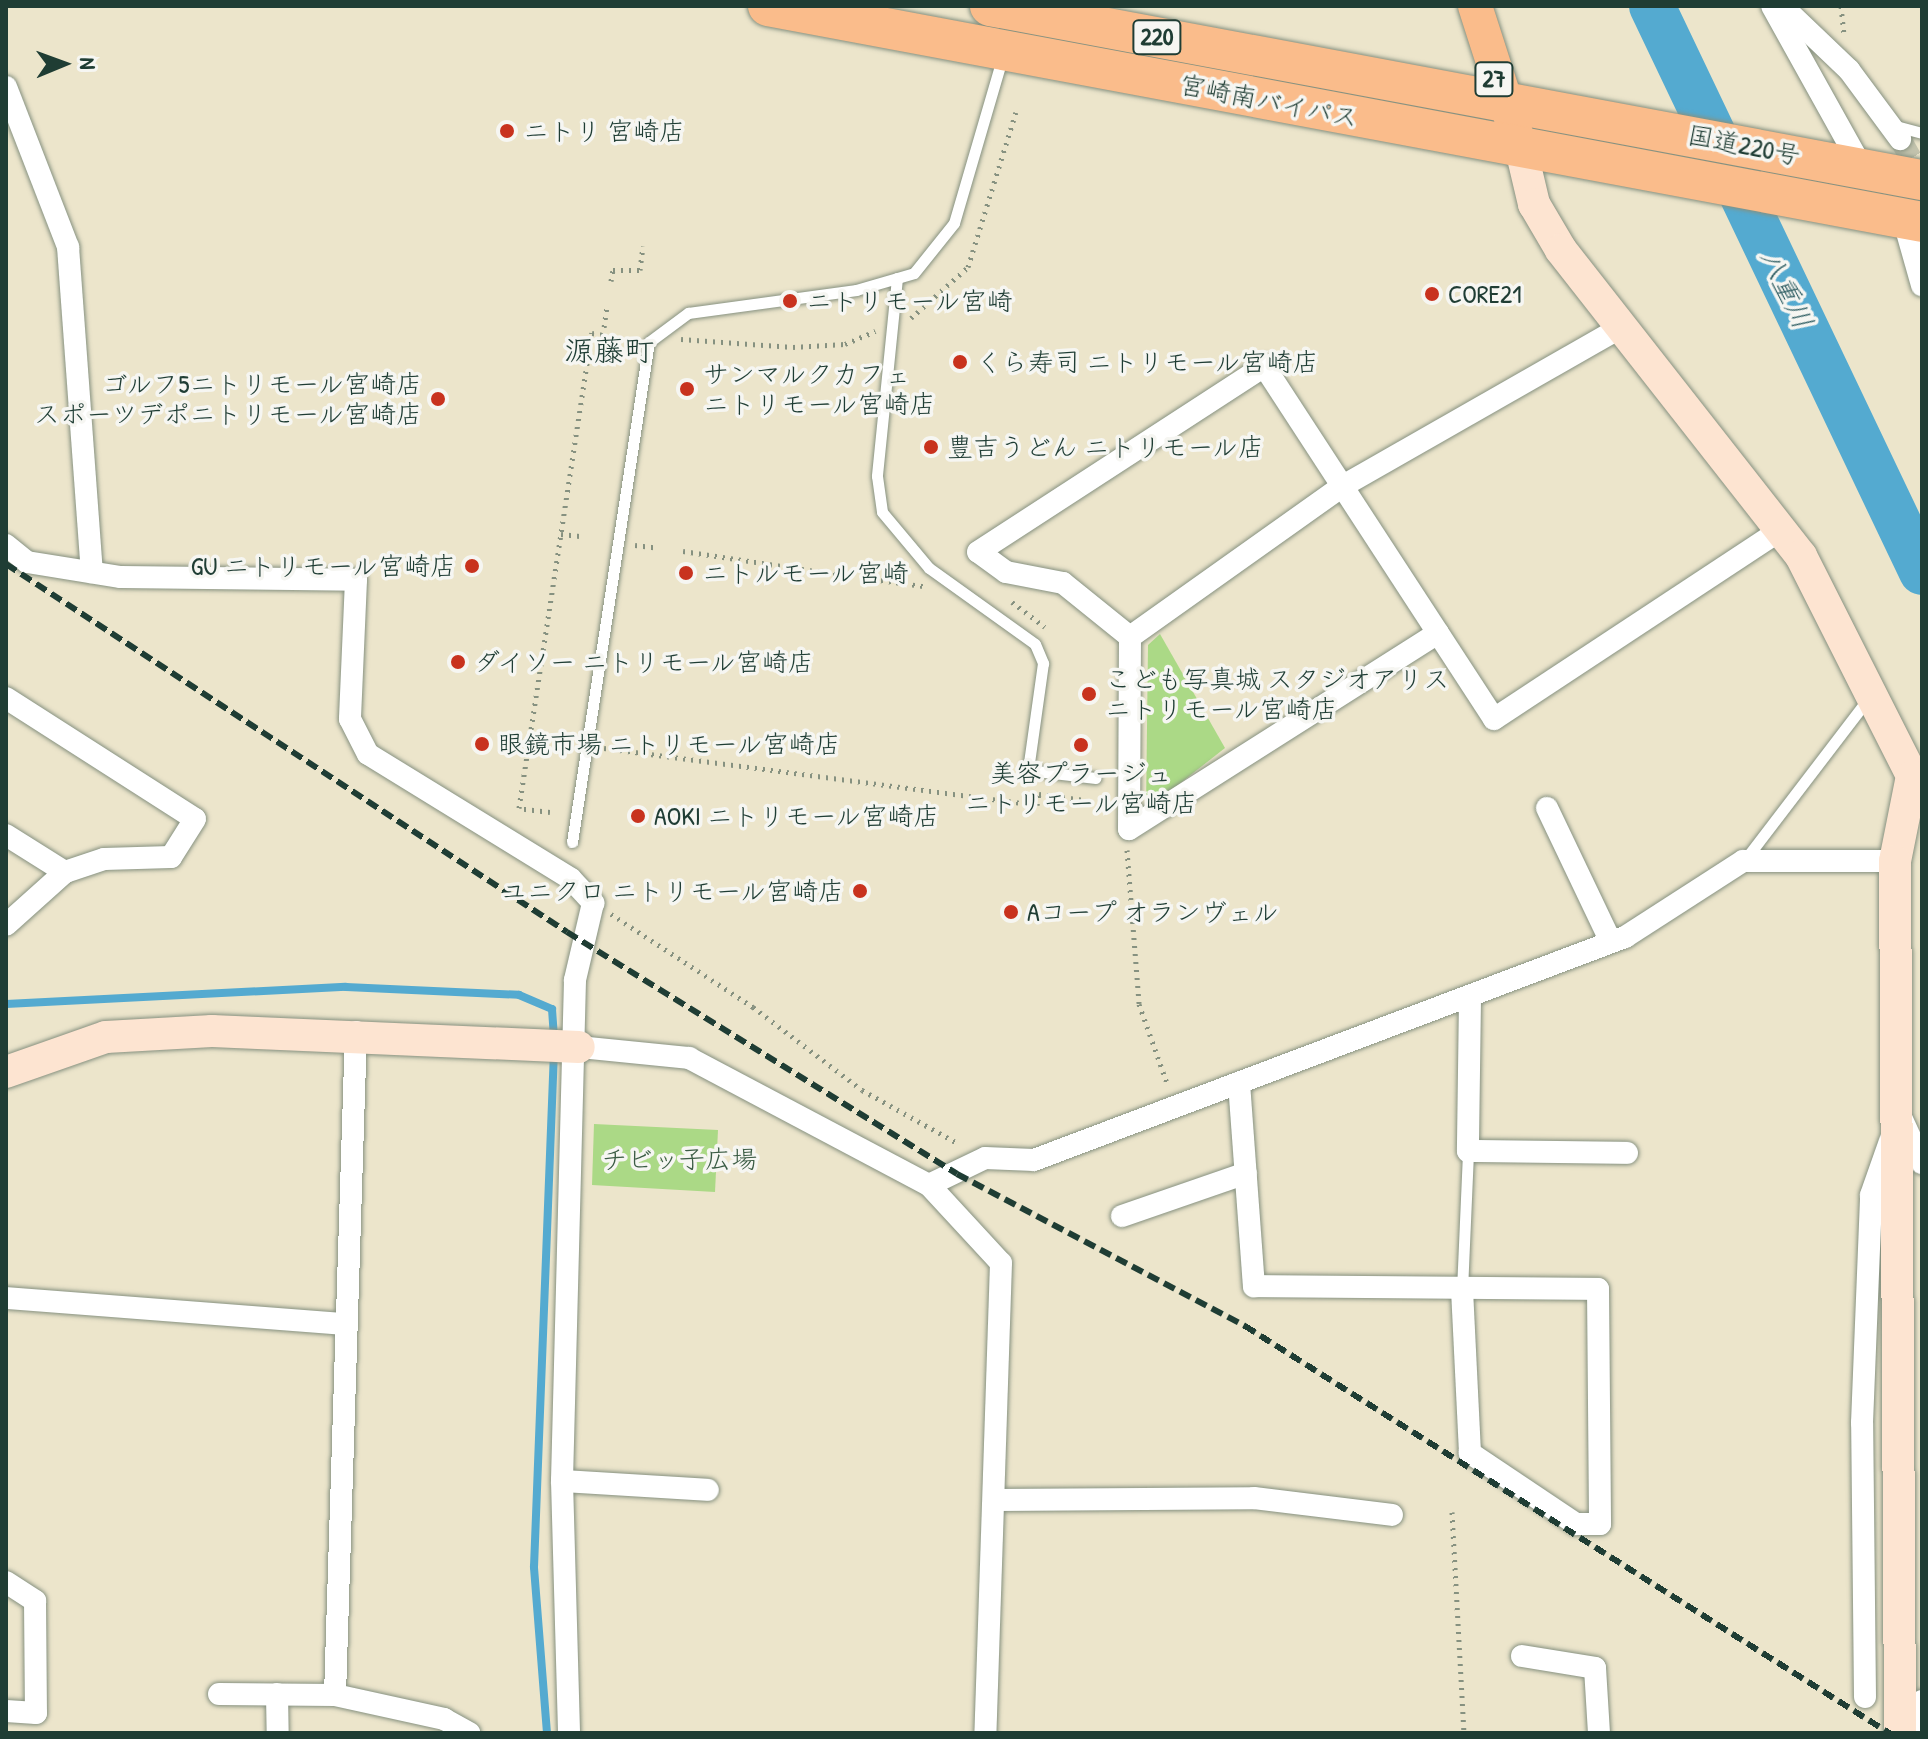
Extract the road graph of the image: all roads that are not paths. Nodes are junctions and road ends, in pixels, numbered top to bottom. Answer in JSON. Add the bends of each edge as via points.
{"nodes":[{"id":1,"x":768,"y":6,"type":"edge"},
{"id":2,"x":1475,"y":6,"type":"edge"},
{"id":3,"x":1772,"y":6,"type":"edge"},
{"id":4,"x":1782,"y":6,"type":"edge"},
{"id":5,"x":1005,"y":7,"type":"edge"},
{"id":6,"x":1005,"y":51,"type":"junction"},
{"id":7,"x":6,"y":87,"type":"edge"},
{"id":8,"x":1499,"y":98,"type":"junction"},
{"id":9,"x":1566,"y":111,"type":"joint"},
{"id":10,"x":1904,"y":132,"type":"tunnel mouth"},
{"id":11,"x":1521,"y":149,"type":"junction"},
{"id":12,"x":1582,"y":159,"type":"joint"},
{"id":13,"x":1853,"y":167,"type":"junction"},
{"id":14,"x":1922,"y":180,"type":"edge"},
{"id":15,"x":1912,"y":220,"type":"edge"},
{"id":16,"x":897,"y":278,"type":"junction"},
{"id":17,"x":1922,"y":285,"type":"edge"},
{"id":18,"x":1620,"y":328,"type":"junction"},
{"id":19,"x":1341,"y":487,"type":"junction"},
{"id":20,"x":1782,"y":529,"type":"junction"},
{"id":21,"x":6,"y":545,"type":"edge"},
{"id":22,"x":92,"y":572,"type":"junction"},
{"id":23,"x":1438,"y":633,"type":"junction"},
{"id":24,"x":1130,"y":637,"type":"junction"},
{"id":25,"x":1874,"y":692,"type":"junction"},
{"id":26,"x":6,"y":698,"type":"edge"},
{"id":27,"x":1917,"y":775,"type":"edge"},
{"id":28,"x":1096,"y":778,"type":"dead end"},
{"id":29,"x":1547,"y":808,"type":"dead end"},
{"id":30,"x":6,"y":835,"type":"edge"},
{"id":31,"x":572,"y":842,"type":"dead end"},
{"id":32,"x":1743,"y":861,"type":"junction"},
{"id":33,"x":1895,"y":861,"type":"junction"},
{"id":34,"x":65,"y":872,"type":"junction"},
{"id":35,"x":6,"y":925,"type":"edge"},
{"id":36,"x":1611,"y":942,"type":"junction"},
{"id":37,"x":1470,"y":999,"type":"junction"},
{"id":38,"x":356,"y":1032,"type":"junction"},
{"id":39,"x":579,"y":1047,"type":"junction"},
{"id":40,"x":6,"y":1072,"type":"edge"},
{"id":41,"x":1239,"y":1083,"type":"junction"},
{"id":42,"x":1900,"y":1114,"type":"junction"},
{"id":43,"x":1468,"y":1151,"type":"junction"},
{"id":44,"x":1627,"y":1153,"type":"dead end"},
{"id":45,"x":1922,"y":1163,"type":"edge"},
{"id":46,"x":1246,"y":1173,"type":"junction"},
{"id":47,"x":929,"y":1185,"type":"junction"},
{"id":48,"x":1122,"y":1216,"type":"dead end"},
{"id":49,"x":1462,"y":1291,"type":"junction"},
{"id":50,"x":6,"y":1298,"type":"edge"},
{"id":51,"x":341,"y":1324,"type":"junction"},
{"id":52,"x":562,"y":1481,"type":"junction"},
{"id":53,"x":708,"y":1490,"type":"dead end"},
{"id":54,"x":996,"y":1500,"type":"junction"},
{"id":55,"x":1392,"y":1515,"type":"dead end"},
{"id":56,"x":6,"y":1582,"type":"edge"},
{"id":57,"x":1522,"y":1656,"type":"dead end"},
{"id":58,"x":219,"y":1694,"type":"dead end"},
{"id":59,"x":277,"y":1694,"type":"junction"},
{"id":60,"x":335,"y":1695,"type":"junction"},
{"id":61,"x":1865,"y":1697,"type":"dead end"},
{"id":62,"x":1922,"y":1701,"type":"edge"},
{"id":63,"x":6,"y":1711,"type":"edge"},
{"id":64,"x":1922,"y":1729,"type":"edge"},
{"id":65,"x":278,"y":1733,"type":"edge"},
{"id":66,"x":469,"y":1733,"type":"edge"},
{"id":67,"x":569,"y":1733,"type":"edge"},
{"id":68,"x":985,"y":1733,"type":"edge"},
{"id":69,"x":1599,"y":1733,"type":"edge"},
{"id":70,"x":1900,"y":1733,"type":"edge"}],
"edges":[{"from":1,"to":6,"type":"highway","name":"宮崎南バイパス","number":"220"},
{"from":2,"to":8,"type":"main road","number":"27"},
{"from":3,"to":13,"type":"street"},
{"from":4,"to":10,"type":"street"},
{"from":5,"to":6,"type":"street"},
{"from":5,"to":8,"type":"highway","name":"宮崎南バイパス","number":"220"},
{"from":6,"to":11,"type":"highway","name":"宮崎南バイパス","number":"220"},
{"from":6,"to":16,"type":"lane","via":[[954,223],[914,273]]},
{"from":7,"to":22,"type":"street","via":[[68,247]]},
{"from":8,"to":9,"type":"highway","name":"宮崎南バイパス","number":"220"},
{"from":8,"to":11,"type":"main road","number":"27"},
{"from":9,"to":13,"type":"highway","name":"国道220号","number":"220"},
{"from":11,"to":12,"type":"highway","name":"宮崎南バイパス","number":"220"},
{"from":11,"to":18,"type":"street","via":[[1534,204]]},
{"from":12,"to":15,"type":"highway","name":"国道220号","number":"220"},
{"from":13,"to":14,"type":"highway","name":"国道220号","number":"220"},
{"from":15,"to":17,"type":"street"},
{"from":16,"to":28,"type":"lane","via":[[877,476],[882,512],[929,568],[1035,644],[1043,663],[1028,770]]},
{"from":16,"to":31,"type":"lane","via":[[856,290],[688,313],[649,342]]},
{"from":18,"to":19,"type":"street"},
{"from":18,"to":20,"type":"street"},
{"from":19,"to":23,"type":"street"},
{"from":19,"to":24,"type":"street"},
{"from":19,"to":24,"type":"street","via":[[1264,366],[978,552],[1006,572],[1063,583]]},
{"from":20,"to":23,"type":"street","via":[[1494,719]]},
{"from":20,"to":25,"type":"street"},
{"from":21,"to":22,"type":"street","via":[[27,562]]},
{"from":22,"to":39,"type":"street","via":[[356,580],[350,719],[368,754],[571,879],[593,903],[575,980]]},
{"from":23,"to":24,"type":"street","via":[[1129,829]]},
{"from":25,"to":27,"type":"street"},
{"from":25,"to":32,"type":"lane"},
{"from":26,"to":34,"type":"street","via":[[195,819],[171,857],[104,859]]},
{"from":27,"to":33,"type":"street"},
{"from":29,"to":36,"type":"street"},
{"from":30,"to":34,"type":"street"},
{"from":32,"to":33,"type":"street"},
{"from":32,"to":36,"type":"street"},
{"from":33,"to":42,"type":"street"},
{"from":34,"to":35,"type":"street"},
{"from":36,"to":37,"type":"street"},
{"from":37,"to":41,"type":"street"},
{"from":37,"to":43,"type":"street"},
{"from":38,"to":39,"type":"street"},
{"from":38,"to":40,"type":"street","via":[[106,1037]]},
{"from":38,"to":51,"type":"street"},
{"from":39,"to":47,"type":"street","via":[[689,1058]]},
{"from":39,"to":52,"type":"street"},
{"from":41,"to":46,"type":"street"},
{"from":41,"to":47,"type":"street","via":[[1034,1160],[985,1158]]},
{"from":42,"to":45,"type":"street"},
{"from":42,"to":61,"type":"street","via":[[1871,1195],[1862,1423]]},
{"from":42,"to":70,"type":"street"},
{"from":43,"to":44,"type":"street"},
{"from":43,"to":49,"type":"lane"},
{"from":46,"to":48,"type":"street"},
{"from":46,"to":49,"type":"street","via":[[1254,1286]]},
{"from":47,"to":54,"type":"street","via":[[1001,1263]]},
{"from":49,"to":49,"type":"street","via":[[1598,1289],[1600,1524],[1576,1524],[1470,1453]]},
{"from":50,"to":51,"type":"street"},
{"from":51,"to":60,"type":"street"},
{"from":52,"to":53,"type":"street"},
{"from":52,"to":67,"type":"street"},
{"from":54,"to":55,"type":"street","via":[[1254,1498]]},
{"from":54,"to":68,"type":"street"},
{"from":56,"to":63,"type":"street","via":[[35,1601],[36,1713]]},
{"from":57,"to":69,"type":"street","via":[[1595,1668]]},
{"from":58,"to":59,"type":"street"},
{"from":59,"to":60,"type":"street"},
{"from":59,"to":65,"type":"street"},
{"from":60,"to":66,"type":"street","via":[[444,1719]]},
{"from":62,"to":64,"type":"street"}]}
